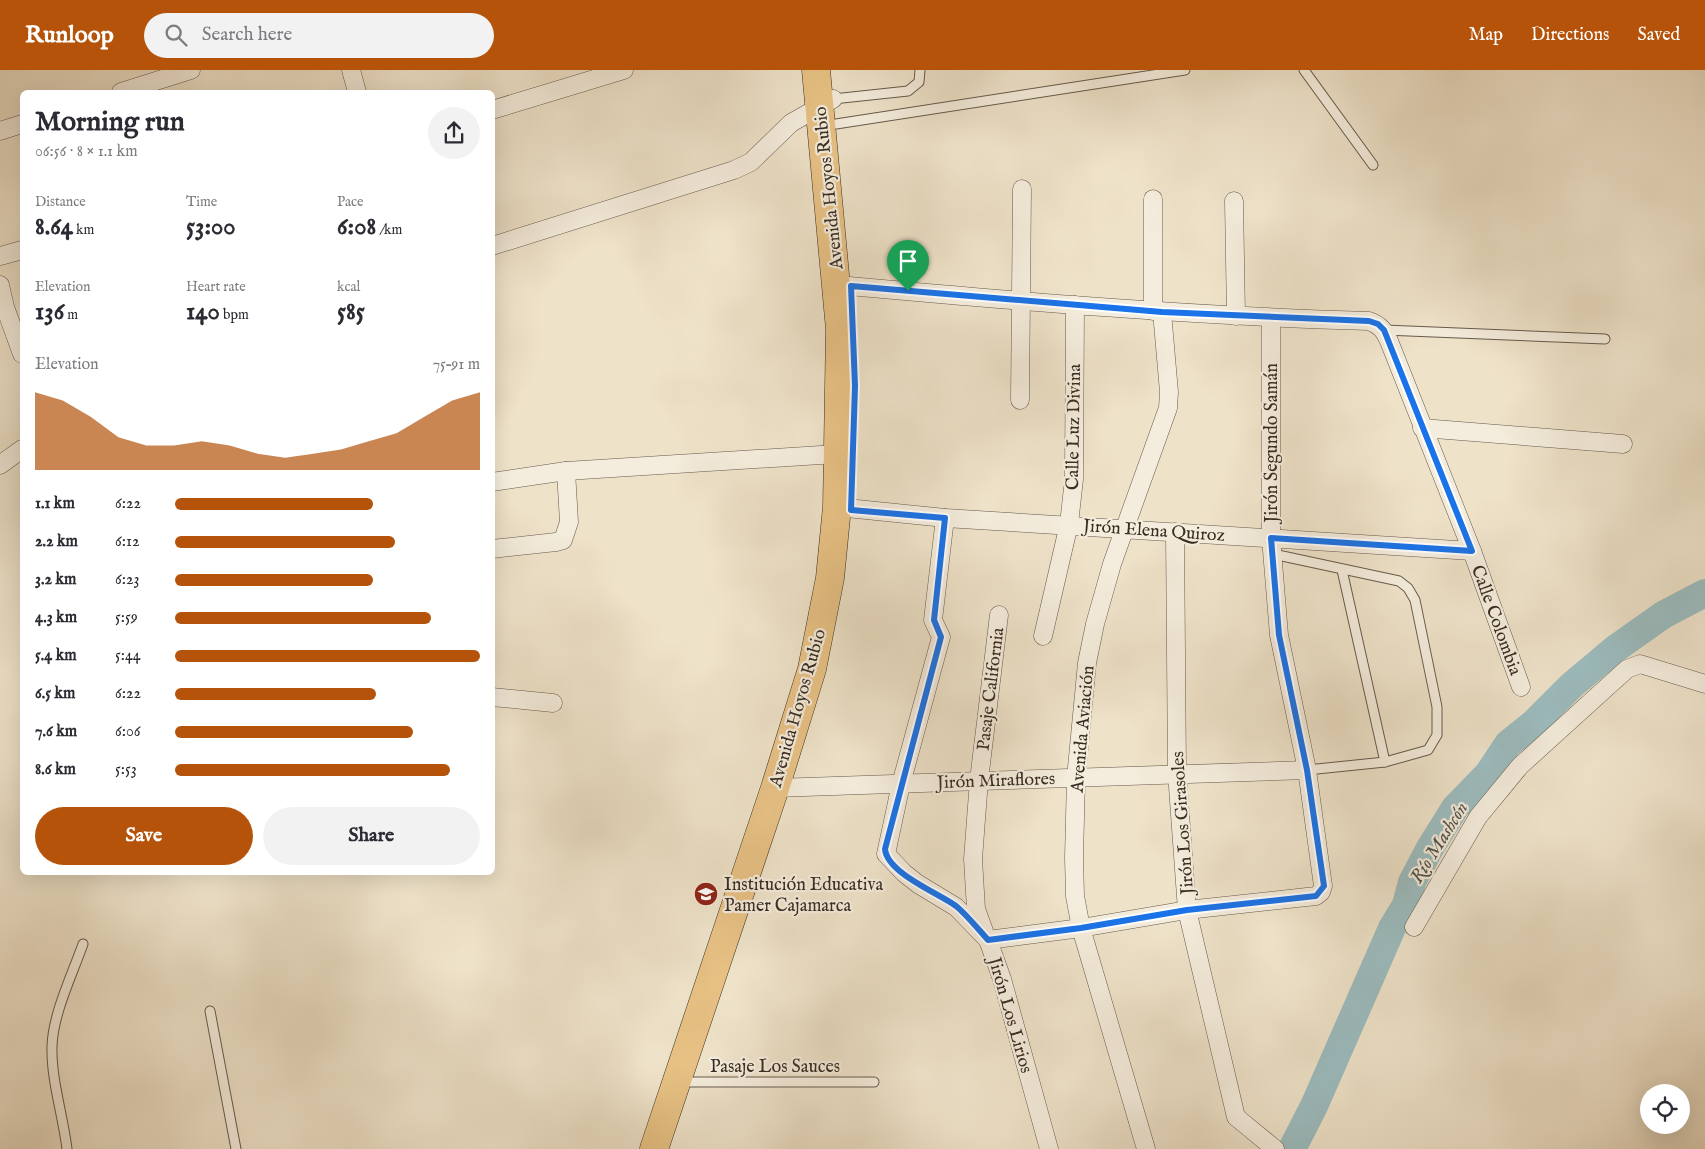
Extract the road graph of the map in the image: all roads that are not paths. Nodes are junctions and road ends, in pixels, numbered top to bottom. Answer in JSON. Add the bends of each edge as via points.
{"nodes":[{"id":1,"x":190,"y":70,"type":"edge"},
{"id":2,"x":351,"y":70,"type":"edge"},
{"id":3,"x":624,"y":70,"type":"edge"},
{"id":4,"x":816,"y":70,"type":"edge"},
{"id":5,"x":831,"y":70,"type":"edge"},
{"id":6,"x":920,"y":70,"type":"edge"},
{"id":7,"x":1185,"y":70,"type":"edge"},
{"id":8,"x":1304,"y":70,"type":"edge"},
{"id":9,"x":604,"y":73,"type":"edge"},
{"id":10,"x":127,"y":90,"type":"edge"},
{"id":11,"x":357,"y":90,"type":"edge"},
{"id":12,"x":495,"y":109,"type":"edge"},
{"id":13,"x":830,"y":109,"type":"junction"},
{"id":14,"x":20,"y":125,"type":"edge"},
{"id":15,"x":0,"y":131,"type":"edge"},
{"id":16,"x":1373,"y":165,"type":"dead end"},
{"id":17,"x":1022,"y":189,"type":"dead end"},
{"id":18,"x":1153,"y":199,"type":"dead end"},
{"id":19,"x":1234,"y":201,"type":"dead end"},
{"id":20,"x":495,"y":245,"type":"edge"},
{"id":21,"x":20,"y":251,"type":"edge"},
{"id":22,"x":0,"y":256,"type":"edge"},
{"id":23,"x":0,"y":285,"type":"edge"},
{"id":24,"x":845,"y":286,"type":"junction"},
{"id":25,"x":1021,"y":300,"type":"junction"},
{"id":26,"x":1075,"y":305,"type":"junction"},
{"id":27,"x":2,"y":308,"type":"edge"},
{"id":28,"x":1158,"y":312,"type":"junction"},
{"id":29,"x":1236,"y":316,"type":"junction"},
{"id":30,"x":1270,"y":318,"type":"junction"},
{"id":31,"x":1384,"y":330,"type":"junction"},
{"id":32,"x":1605,"y":339,"type":"dead end"},
{"id":33,"x":20,"y":349,"type":"edge"},
{"id":34,"x":1020,"y":400,"type":"dead end"},
{"id":35,"x":1422,"y":428,"type":"junction"},
{"id":36,"x":1623,"y":444,"type":"dead end"},
{"id":37,"x":20,"y":450,"type":"edge"},
{"id":38,"x":838,"y":454,"type":"junction"},
{"id":39,"x":0,"y":465,"type":"edge"},
{"id":40,"x":566,"y":471,"type":"junction"},
{"id":41,"x":495,"y":482,"type":"edge"},
{"id":42,"x":844,"y":509,"type":"junction"},
{"id":43,"x":945,"y":518,"type":"junction"},
{"id":44,"x":1070,"y":524,"type":"junction"},
{"id":45,"x":1124,"y":530,"type":"junction"},
{"id":46,"x":1175,"y":532,"type":"junction"},
{"id":47,"x":1272,"y":546,"type":"junction"},
{"id":48,"x":495,"y":549,"type":"edge"},
{"id":49,"x":1472,"y":551,"type":"junction"},
{"id":50,"x":1342,"y":570,"type":"junction"},
{"id":51,"x":999,"y":615,"type":"dead end"},
{"id":52,"x":1043,"y":636,"type":"dead end"},
{"id":53,"x":1705,"y":684,"type":"edge"},
{"id":54,"x":1521,"y":687,"type":"dead end"},
{"id":55,"x":495,"y":698,"type":"edge"},
{"id":56,"x":554,"y":703,"type":"dead end"},
{"id":57,"x":1385,"y":762,"type":"junction"},
{"id":58,"x":1307,"y":770,"type":"junction"},
{"id":59,"x":1177,"y":773,"type":"junction"},
{"id":60,"x":1076,"y":778,"type":"junction"},
{"id":61,"x":979,"y":780,"type":"junction"},
{"id":62,"x":901,"y":784,"type":"junction"},
{"id":63,"x":782,"y":787,"type":"junction"},
{"id":64,"x":1187,"y":910,"type":"junction"},
{"id":65,"x":1414,"y":927,"type":"dead end"},
{"id":66,"x":1081,"y":928,"type":"junction"},
{"id":67,"x":988,"y":940,"type":"junction"},
{"id":68,"x":83,"y":944,"type":"dead end"},
{"id":69,"x":210,"y":1012,"type":"dead end"},
{"id":70,"x":685,"y":1082,"type":"junction"},
{"id":71,"x":874,"y":1082,"type":"dead end"},
{"id":72,"x":67,"y":1149,"type":"edge"},
{"id":73,"x":236,"y":1149,"type":"edge"},
{"id":74,"x":654,"y":1149,"type":"edge"},
{"id":75,"x":671,"y":1149,"type":"edge"},
{"id":76,"x":1049,"y":1149,"type":"edge"},
{"id":77,"x":1146,"y":1149,"type":"edge"},
{"id":78,"x":1276,"y":1149,"type":"edge"}],
"edges":[{"from":1,"to":10,"type":"street"},
{"from":2,"to":11,"type":"street"},
{"from":3,"to":9,"type":"street"},
{"from":4,"to":13,"type":"main road","name":"Avenida Hoyos Rubio"},
{"from":5,"to":13,"type":"main road","name":"Avenida Hoyos Rubio"},
{"from":6,"to":13,"type":"lane","via":[[918,82],[908,91]]},
{"from":7,"to":13,"type":"lane"},
{"from":8,"to":16,"type":"lane"},
{"from":9,"to":12,"type":"street"},
{"from":13,"to":20,"type":"street","via":[[792,123],[751,162],[734,170]]},
{"from":13,"to":24,"type":"main road","name":"Avenida Hoyos Rubio"},
{"from":14,"to":15,"type":"street"},
{"from":17,"to":25,"type":"street"},
{"from":18,"to":28,"type":"street","name":"Avenida Aviación"},
{"from":19,"to":29,"type":"street"},
{"from":21,"to":22,"type":"street"},
{"from":23,"to":27,"type":"street"},
{"from":24,"to":25,"type":"street"},
{"from":24,"to":38,"type":"main road","name":"Avenida Hoyos Rubio"},
{"from":24,"to":42,"type":"main road","name":"Avenida Hoyos Rubio","via":[[855,386]]},
{"from":25,"to":26,"type":"street"},
{"from":25,"to":34,"type":"street"},
{"from":26,"to":28,"type":"street"},
{"from":26,"to":44,"type":"street","name":"Calle Luz Divina","via":[[1075,449]]},
{"from":27,"to":33,"type":"street"},
{"from":28,"to":29,"type":"street"},
{"from":28,"to":45,"type":"street","name":"Avenida Aviación","via":[[1169,400],[1158,441]]},
{"from":29,"to":30,"type":"street"},
{"from":30,"to":31,"type":"street","via":[[1369,321]]},
{"from":30,"to":47,"type":"street","name":"Jirón Segundo Samán"},
{"from":31,"to":32,"type":"lane"},
{"from":31,"to":35,"type":"street","name":"Calle Colombia"},
{"from":35,"to":36,"type":"street"},
{"from":35,"to":49,"type":"street","name":"Calle Colombia"},
{"from":37,"to":39,"type":"street"},
{"from":38,"to":40,"type":"street"},
{"from":38,"to":42,"type":"main road","name":"Avenida Hoyos Rubio"},
{"from":40,"to":41,"type":"street"},
{"from":40,"to":48,"type":"street","via":[[569,522],[562,540]]},
{"from":42,"to":43,"type":"street","name":"Jirón Elena Quiroz"},
{"from":42,"to":63,"type":"main road","name":"Avenida Hoyos Rubio","via":[[834,632],[807,734]]},
{"from":43,"to":44,"type":"street","name":"Jirón Elena Quiroz"},
{"from":43,"to":62,"type":"street","name":"Jirón Los Lirios","via":[[934,620],[941,637]]},
{"from":44,"to":45,"type":"street","name":"Jirón Elena Quiroz"},
{"from":44,"to":52,"type":"street","name":"Calle Luz Divina"},
{"from":45,"to":46,"type":"street","name":"Jirón Elena Quiroz"},
{"from":45,"to":60,"type":"street","name":"Avenida Aviación","via":[[1091,644]]},
{"from":46,"to":47,"type":"street","name":"Jirón Elena Quiroz"},
{"from":46,"to":59,"type":"street","name":"Jirón Los Girasoles"},
{"from":47,"to":49,"type":"street","name":"Jirón Elena Quiroz"},
{"from":47,"to":50,"type":"lane"},
{"from":47,"to":58,"type":"street","name":"Jirón Segundo Samán","via":[[1279,635]]},
{"from":49,"to":54,"type":"street","name":"Calle Colombia"},
{"from":50,"to":57,"type":"lane"},
{"from":50,"to":57,"type":"lane","via":[[1399,581],[1415,600],[1437,707],[1437,735],[1428,750]]},
{"from":51,"to":61,"type":"street","name":"Pasaje California"},
{"from":53,"to":65,"type":"street","via":[[1640,664],[1627,669],[1520,766],[1478,817]]},
{"from":55,"to":56,"type":"street"},
{"from":57,"to":58,"type":"lane"},
{"from":58,"to":59,"type":"street","name":"Jirón Miraflores"},
{"from":58,"to":64,"type":"street","name":"Jirón Segundo Samán","via":[[1324,886],[1321,892],[1316,896]]},
{"from":59,"to":60,"type":"street","name":"Jirón Miraflores"},
{"from":59,"to":64,"type":"street","name":"Jirón Los Girasoles"},
{"from":60,"to":61,"type":"street","name":"Jirón Miraflores"},
{"from":60,"to":66,"type":"street","name":"Avenida Aviación","via":[[1075,896]]},
{"from":61,"to":62,"type":"street","name":"Jirón Miraflores"},
{"from":61,"to":67,"type":"street","name":"Pasaje California","via":[[973,888],[976,908]]},
{"from":62,"to":63,"type":"street","name":"Jirón Miraflores"},
{"from":62,"to":67,"type":"street","name":"Jirón Los Lirios","via":[[885,849],[887,858],[918,884],[956,907]]},
{"from":63,"to":70,"type":"main road","name":"Avenida Hoyos Rubio"},
{"from":64,"to":66,"type":"street"},
{"from":64,"to":78,"type":"street","name":"Jirón Los Girasoles","via":[[1236,1117]]},
{"from":66,"to":67,"type":"street"},
{"from":66,"to":77,"type":"street","name":"Avenida Aviación"},
{"from":67,"to":76,"type":"street","name":"Jirón Los Lirios","via":[[1002,979]]},
{"from":68,"to":72,"type":"lane","via":[[52,1040]]},
{"from":69,"to":73,"type":"lane"},
{"from":70,"to":71,"type":"lane","name":"Pasaje Los Sauces"},
{"from":70,"to":74,"type":"main road","name":"Avenida Hoyos Rubio"},
{"from":70,"to":75,"type":"main road","name":"Avenida Hoyos Rubio"}]}
